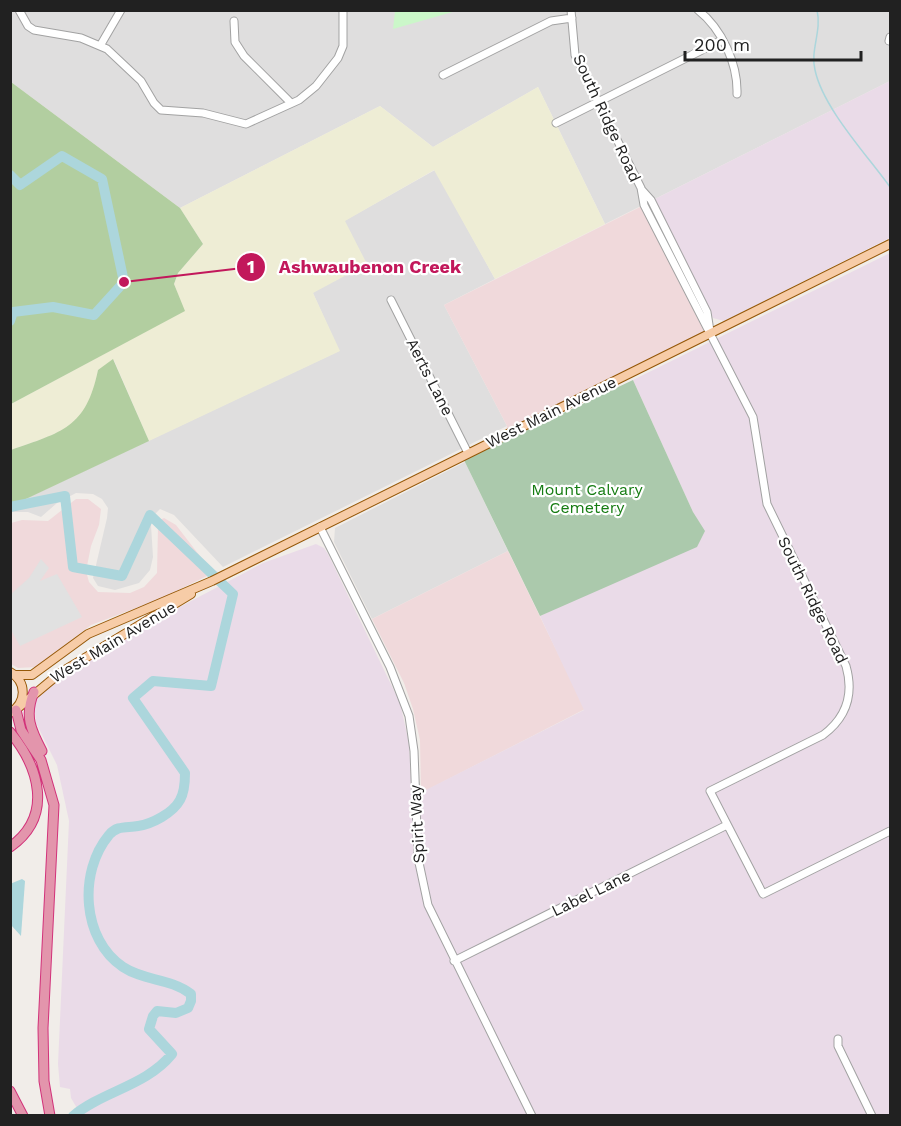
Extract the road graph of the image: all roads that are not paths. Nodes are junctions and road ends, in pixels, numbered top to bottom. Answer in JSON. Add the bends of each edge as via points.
{"nodes":[{"id":1,"x":20,"y":10,"type":"edge"},
{"id":2,"x":121,"y":10,"type":"edge"},
{"id":3,"x":343,"y":10,"type":"edge"},
{"id":4,"x":698,"y":10,"type":"edge"},
{"id":5,"x":571,"y":14,"type":"edge"},
{"id":6,"x":234,"y":21,"type":"dead end"},
{"id":7,"x":722,"y":40,"type":"junction"},
{"id":8,"x":100,"y":46,"type":"junction"},
{"id":9,"x":443,"y":75,"type":"dead end"},
{"id":10,"x":737,"y":94,"type":"dead end"},
{"id":11,"x":290,"y":102,"type":"junction"},
{"id":12,"x":598,"y":102,"type":"junction"},
{"id":13,"x":556,"y":123,"type":"dead end"},
{"id":14,"x":891,"y":244,"type":"edge"},
{"id":15,"x":391,"y":300,"type":"dead end"},
{"id":16,"x":711,"y":333,"type":"junction"},
{"id":17,"x":468,"y":453,"type":"junction"},
{"id":18,"x":320,"y":527,"type":"junction"},
{"id":19,"x":212,"y":581,"type":"junction"},
{"id":20,"x":13,"y":673,"type":"edge"},
{"id":21,"x":34,"y":692,"type":"junction"},
{"id":22,"x":15,"y":710,"type":"edge"},
{"id":23,"x":10,"y":732,"type":"edge"},
{"id":24,"x":48,"y":777,"type":"junction"},
{"id":25,"x":727,"y":825,"type":"junction"},
{"id":26,"x":891,"y":831,"type":"edge"},
{"id":27,"x":10,"y":847,"type":"edge"},
{"id":28,"x":454,"y":961,"type":"junction"},
{"id":29,"x":838,"y":1040,"type":"dead end"},
{"id":30,"x":10,"y":1091,"type":"edge"},
{"id":31,"x":23,"y":1116,"type":"edge"},
{"id":32,"x":50,"y":1116,"type":"edge"},
{"id":33,"x":532,"y":1116,"type":"edge"},
{"id":34,"x":872,"y":1116,"type":"edge"}],
"edges":[{"from":1,"to":8,"type":"street","via":[[34,30],[81,38]]},
{"from":2,"to":8,"type":"street"},
{"from":3,"to":11,"type":"street","via":[[343,46],[316,86],[299,100]]},
{"from":4,"to":7,"type":"street","via":[[713,22]]},
{"from":5,"to":9,"type":"street"},
{"from":5,"to":12,"type":"street","name":"South Ridge Road","via":[[575,55]]},
{"from":6,"to":11,"type":"street","via":[[235,42],[244,56]]},
{"from":7,"to":10,"type":"street","via":[[736,70]]},
{"from":7,"to":12,"type":"street"},
{"from":8,"to":11,"type":"street","via":[[141,81],[162,110],[203,113],[246,124]]},
{"from":12,"to":13,"type":"street"},
{"from":12,"to":16,"type":"street","name":"South Ridge Road","via":[[641,189],[644,205],[699,317]]},
{"from":14,"to":16,"type":"main road","name":"West Main Avenue"},
{"from":15,"to":17,"type":"street","name":"Aerts Lane"},
{"from":16,"to":17,"type":"main road","name":"West Main Avenue"},
{"from":16,"to":25,"type":"street","name":"South Ridge Road","via":[[753,417],[767,504],[850,680],[845,712],[823,735],[710,791]]},
{"from":17,"to":18,"type":"main road","name":"West Main Avenue"},
{"from":18,"to":19,"type":"main road","name":"West Main Avenue"},
{"from":18,"to":28,"type":"street","name":"Spirit Way","via":[[402,693],[414,751],[422,882],[434,920]]},
{"from":19,"to":20,"type":"main road","name":"West Main Avenue","via":[[88,634],[32,675]]},
{"from":19,"to":21,"type":"main road","name":"West Main Avenue"},
{"from":20,"to":22,"type":"main road","via":[[24,694]]},
{"from":21,"to":22,"type":"main road","name":"West Main Avenue"},
{"from":21,"to":24,"type":"highway","via":[[28,722],[46,759]]},
{"from":22,"to":24,"type":"highway","via":[[21,730]]},
{"from":23,"to":27,"type":"highway","via":[[33,767],[38,792],[32,820]]},
{"from":24,"to":32,"type":"highway","via":[[55,821],[43,1044]]},
{"from":25,"to":26,"type":"street","name":"South Ridge Road","via":[[763,894]]},
{"from":25,"to":28,"type":"street","name":"Label Lane"},
{"from":28,"to":33,"type":"street","name":"Spirit Way"},
{"from":29,"to":34,"type":"street"},
{"from":30,"to":31,"type":"highway"}]}
